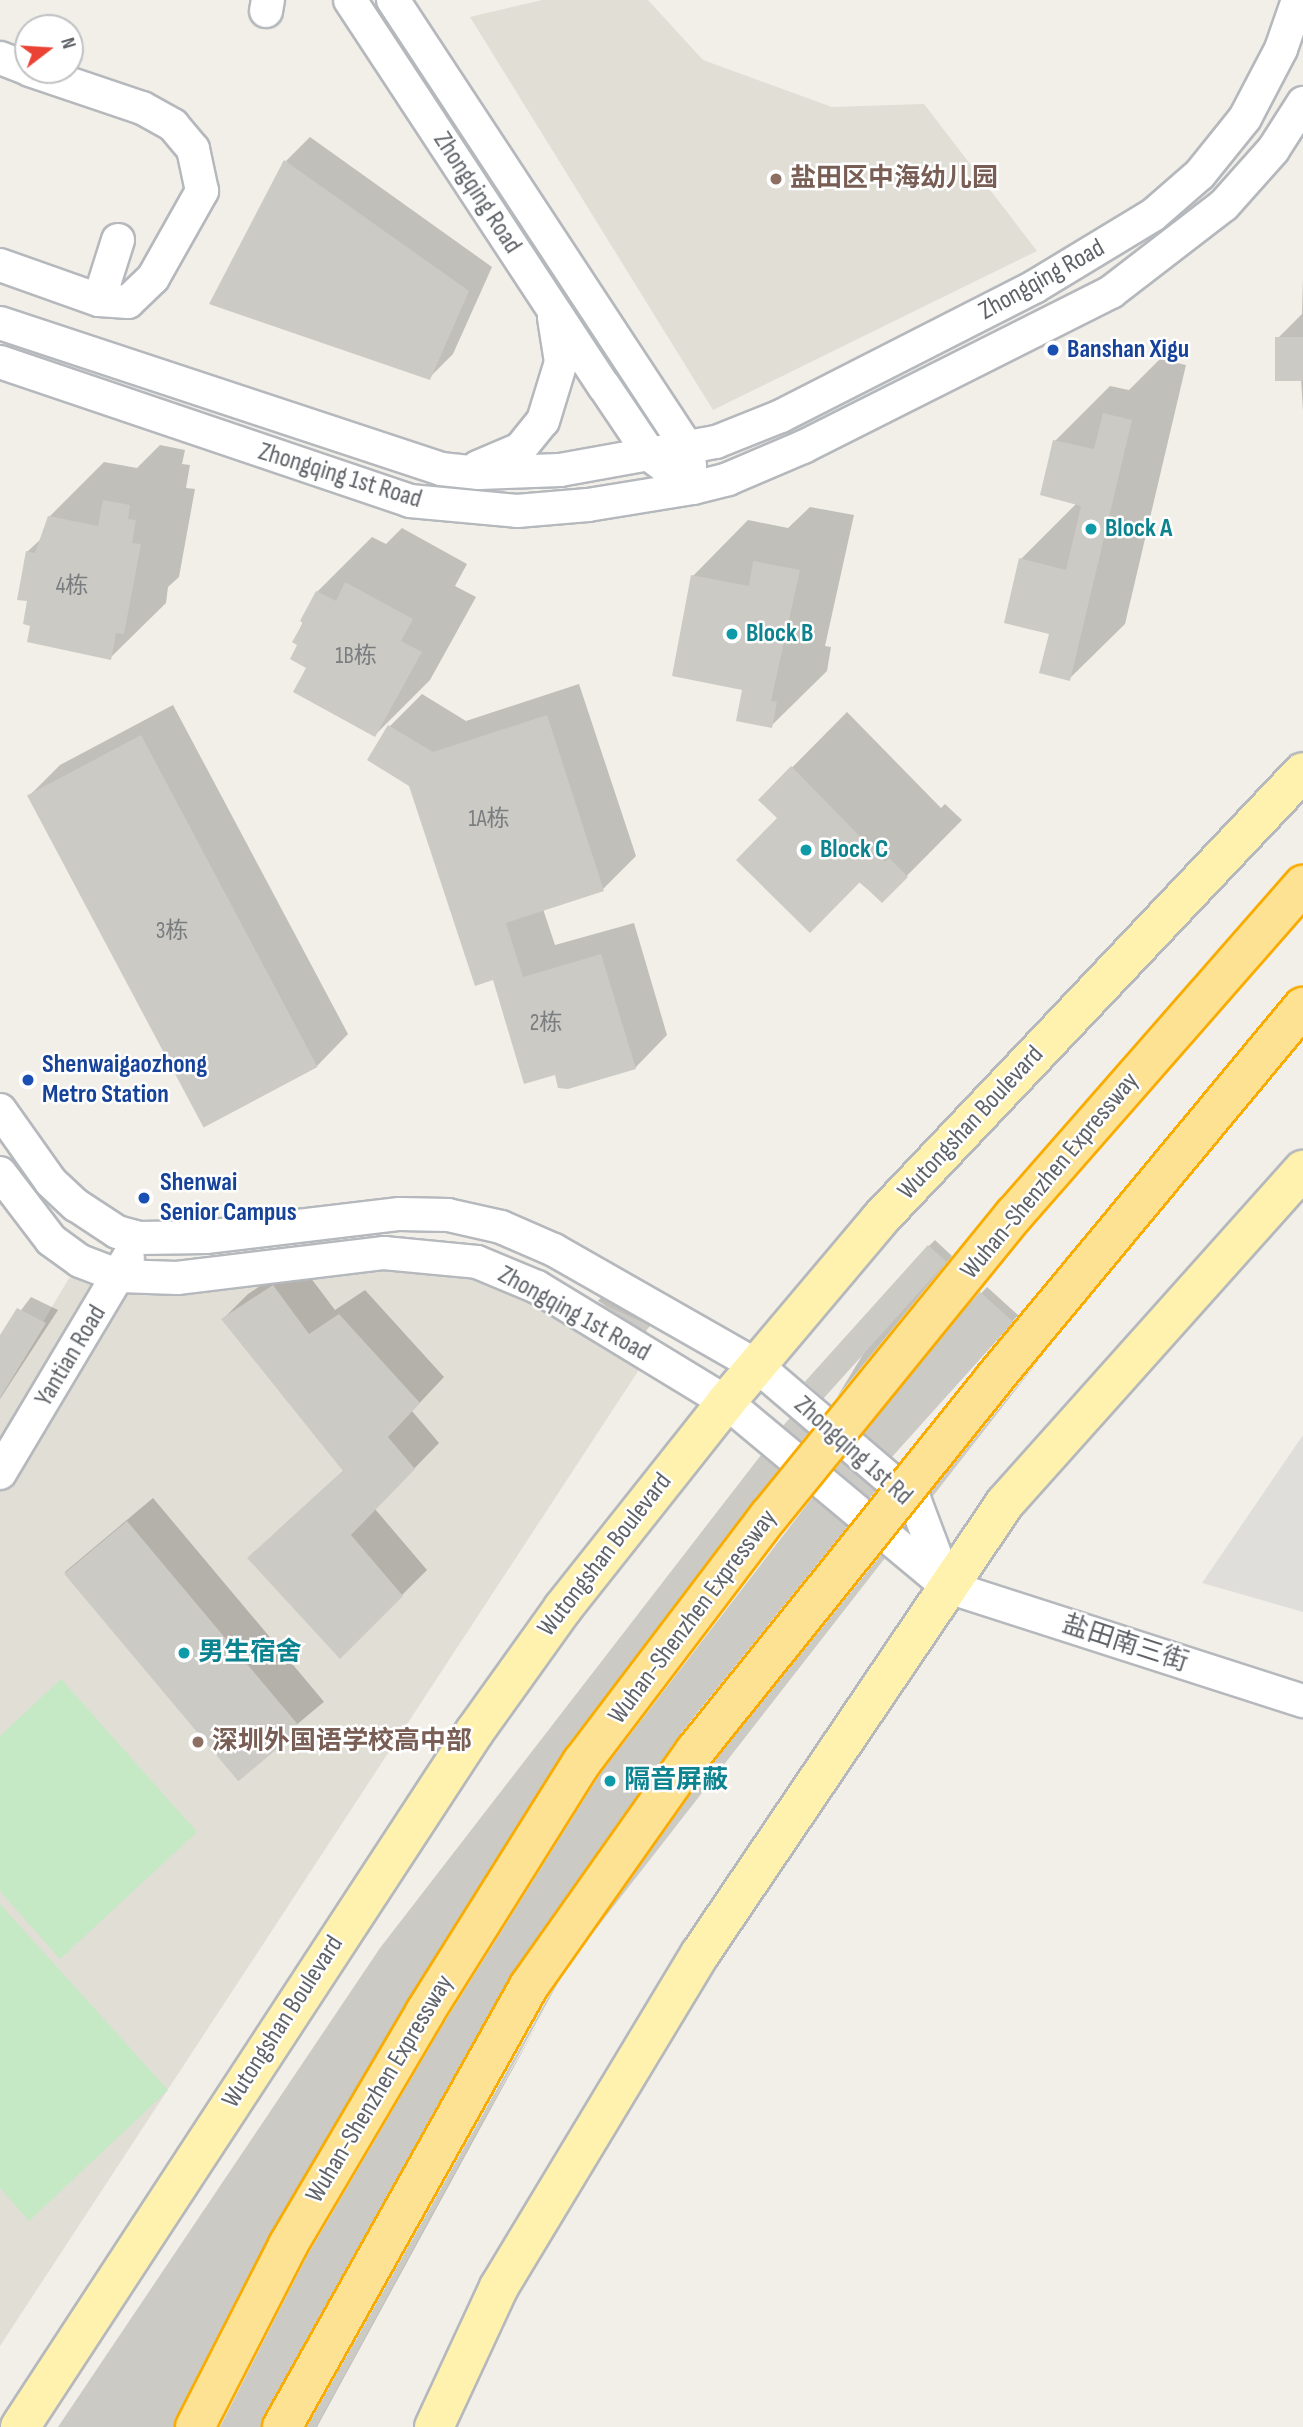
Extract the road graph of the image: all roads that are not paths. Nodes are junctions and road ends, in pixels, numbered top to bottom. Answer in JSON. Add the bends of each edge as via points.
{"nodes":[{"id":1,"x":350,"y":0,"type":"edge"},
{"id":2,"x":393,"y":0,"type":"edge"},
{"id":3,"x":1298,"y":0,"type":"edge"},
{"id":4,"x":69,"y":84,"type":"edge"},
{"id":5,"x":1303,"y":103,"type":"edge"},
{"id":6,"x":118,"y":240,"type":"dead end"},
{"id":7,"x":0,"y":265,"type":"edge"},
{"id":8,"x":546,"y":298,"type":"junction"},
{"id":9,"x":99,"y":300,"type":"junction"},
{"id":10,"x":0,"y":323,"type":"edge"},
{"id":11,"x":0,"y":362,"type":"edge"},
{"id":12,"x":688,"y":449,"type":"junction"},
{"id":13,"x":651,"y":456,"type":"junction"},
{"id":14,"x":441,"y":469,"type":"junction"},
{"id":15,"x":693,"y":488,"type":"junction"},
{"id":16,"x":1303,"y":772,"type":"edge"},
{"id":17,"x":1303,"y":886,"type":"edge"},
{"id":18,"x":1303,"y":1007,"type":"edge"},
{"id":19,"x":0,"y":1110,"type":"edge"},
{"id":20,"x":1303,"y":1170,"type":"edge"},
{"id":21,"x":0,"y":1173,"type":"edge"},
{"id":22,"x":139,"y":1238,"type":"junction"},
{"id":23,"x":119,"y":1276,"type":"junction"},
{"id":24,"x":756,"y":1365,"type":"junction"},
{"id":25,"x":726,"y":1402,"type":"junction"},
{"id":26,"x":0,"y":1473,"type":"edge"},
{"id":27,"x":948,"y":1587,"type":"junction"},
{"id":28,"x":1303,"y":1701,"type":"edge"},
{"id":29,"x":20,"y":2427,"type":"edge"},
{"id":30,"x":195,"y":2427,"type":"edge"},
{"id":31,"x":282,"y":2427,"type":"edge"},
{"id":32,"x":434,"y":2427,"type":"edge"}],
"edges":[{"from":1,"to":8,"type":"street","name":"Zhongqing Road"},
{"from":2,"to":12,"type":"street","name":"Zhongqing Road"},
{"from":3,"to":12,"type":"street","name":"Zhongqing Road","via":[[1281,49],[1245,118],[1200,174],[1153,215],[1034,287],[780,416]]},
{"from":4,"to":9,"type":"street","via":[[159,115],[186,137],[201,170],[200,199],[147,286],[128,302]]},
{"from":5,"to":15,"type":"street","name":"Zhongqing Road","via":[[1273,150],[1224,205],[1111,292],[803,447],[728,479]]},
{"from":6,"to":9,"type":"street"},
{"from":7,"to":9,"type":"street"},
{"from":8,"to":13,"type":"street","name":"Zhongqing Road"},
{"from":8,"to":14,"type":"street","via":[[558,329],[561,362],[543,421],[520,449],[506,457],[476,467]]},
{"from":10,"to":14,"type":"street","name":"Zhongqing 1st Road"},
{"from":11,"to":15,"type":"street","name":"Zhongqing 1st Road","via":[[410,501],[517,510],[588,505]]},
{"from":12,"to":13,"type":"street","name":"Zhongqing Road"},
{"from":12,"to":15,"type":"street","name":"Zhongqing Road"},
{"from":13,"to":14,"type":"street","name":"Zhongqing 1st Road","via":[[518,473]]},
{"from":13,"to":15,"type":"street","name":"Zhongqing Road"},
{"from":16,"to":24,"type":"main road","name":"Wutongshan Boulevard","via":[[880,1219]]},
{"from":17,"to":30,"type":"highway","name":"Wuhan-Shenzhen Expressway","bridge":true,"via":[[1014,1215],[769,1516],[582,1762],[425,2012],[288,2245]]},
{"from":18,"to":31,"type":"highway","bridge":true,"via":[[993,1380],[695,1751],[529,1986]]},
{"from":19,"to":22,"type":"street","name":"Zhongqing 1st Road","via":[[51,1182],[117,1232]]},
{"from":20,"to":27,"type":"main road","via":[[1004,1503]]},
{"from":21,"to":23,"type":"street","name":"Zhongqing 1st Road","via":[[51,1240],[80,1261]]},
{"from":22,"to":23,"type":"street","name":"Yantian Road"},
{"from":22,"to":24,"type":"street","name":"Zhongqing 1st Road","via":[[206,1237],[400,1214],[448,1214],[501,1227],[554,1250]]},
{"from":23,"to":25,"type":"street","name":"Zhongqing 1st Road","via":[[177,1278],[384,1253],[477,1262],[537,1287]]},
{"from":23,"to":26,"type":"street","name":"Yantian Road"},
{"from":24,"to":25,"type":"main road","name":"Wutongshan Boulevard"},
{"from":24,"to":27,"type":"street","name":"Zhongqing 1st Rd","via":[[915,1501]]},
{"from":25,"to":27,"type":"street","name":"Zhongqing 1st Road"},
{"from":25,"to":29,"type":"main road","name":"Wutongshan Boulevard","via":[[489,1710]]},
{"from":27,"to":28,"type":"street","name":"盐田南三街"},
{"from":27,"to":32,"type":"main road","via":[[700,1954],[499,2287]]}]}
